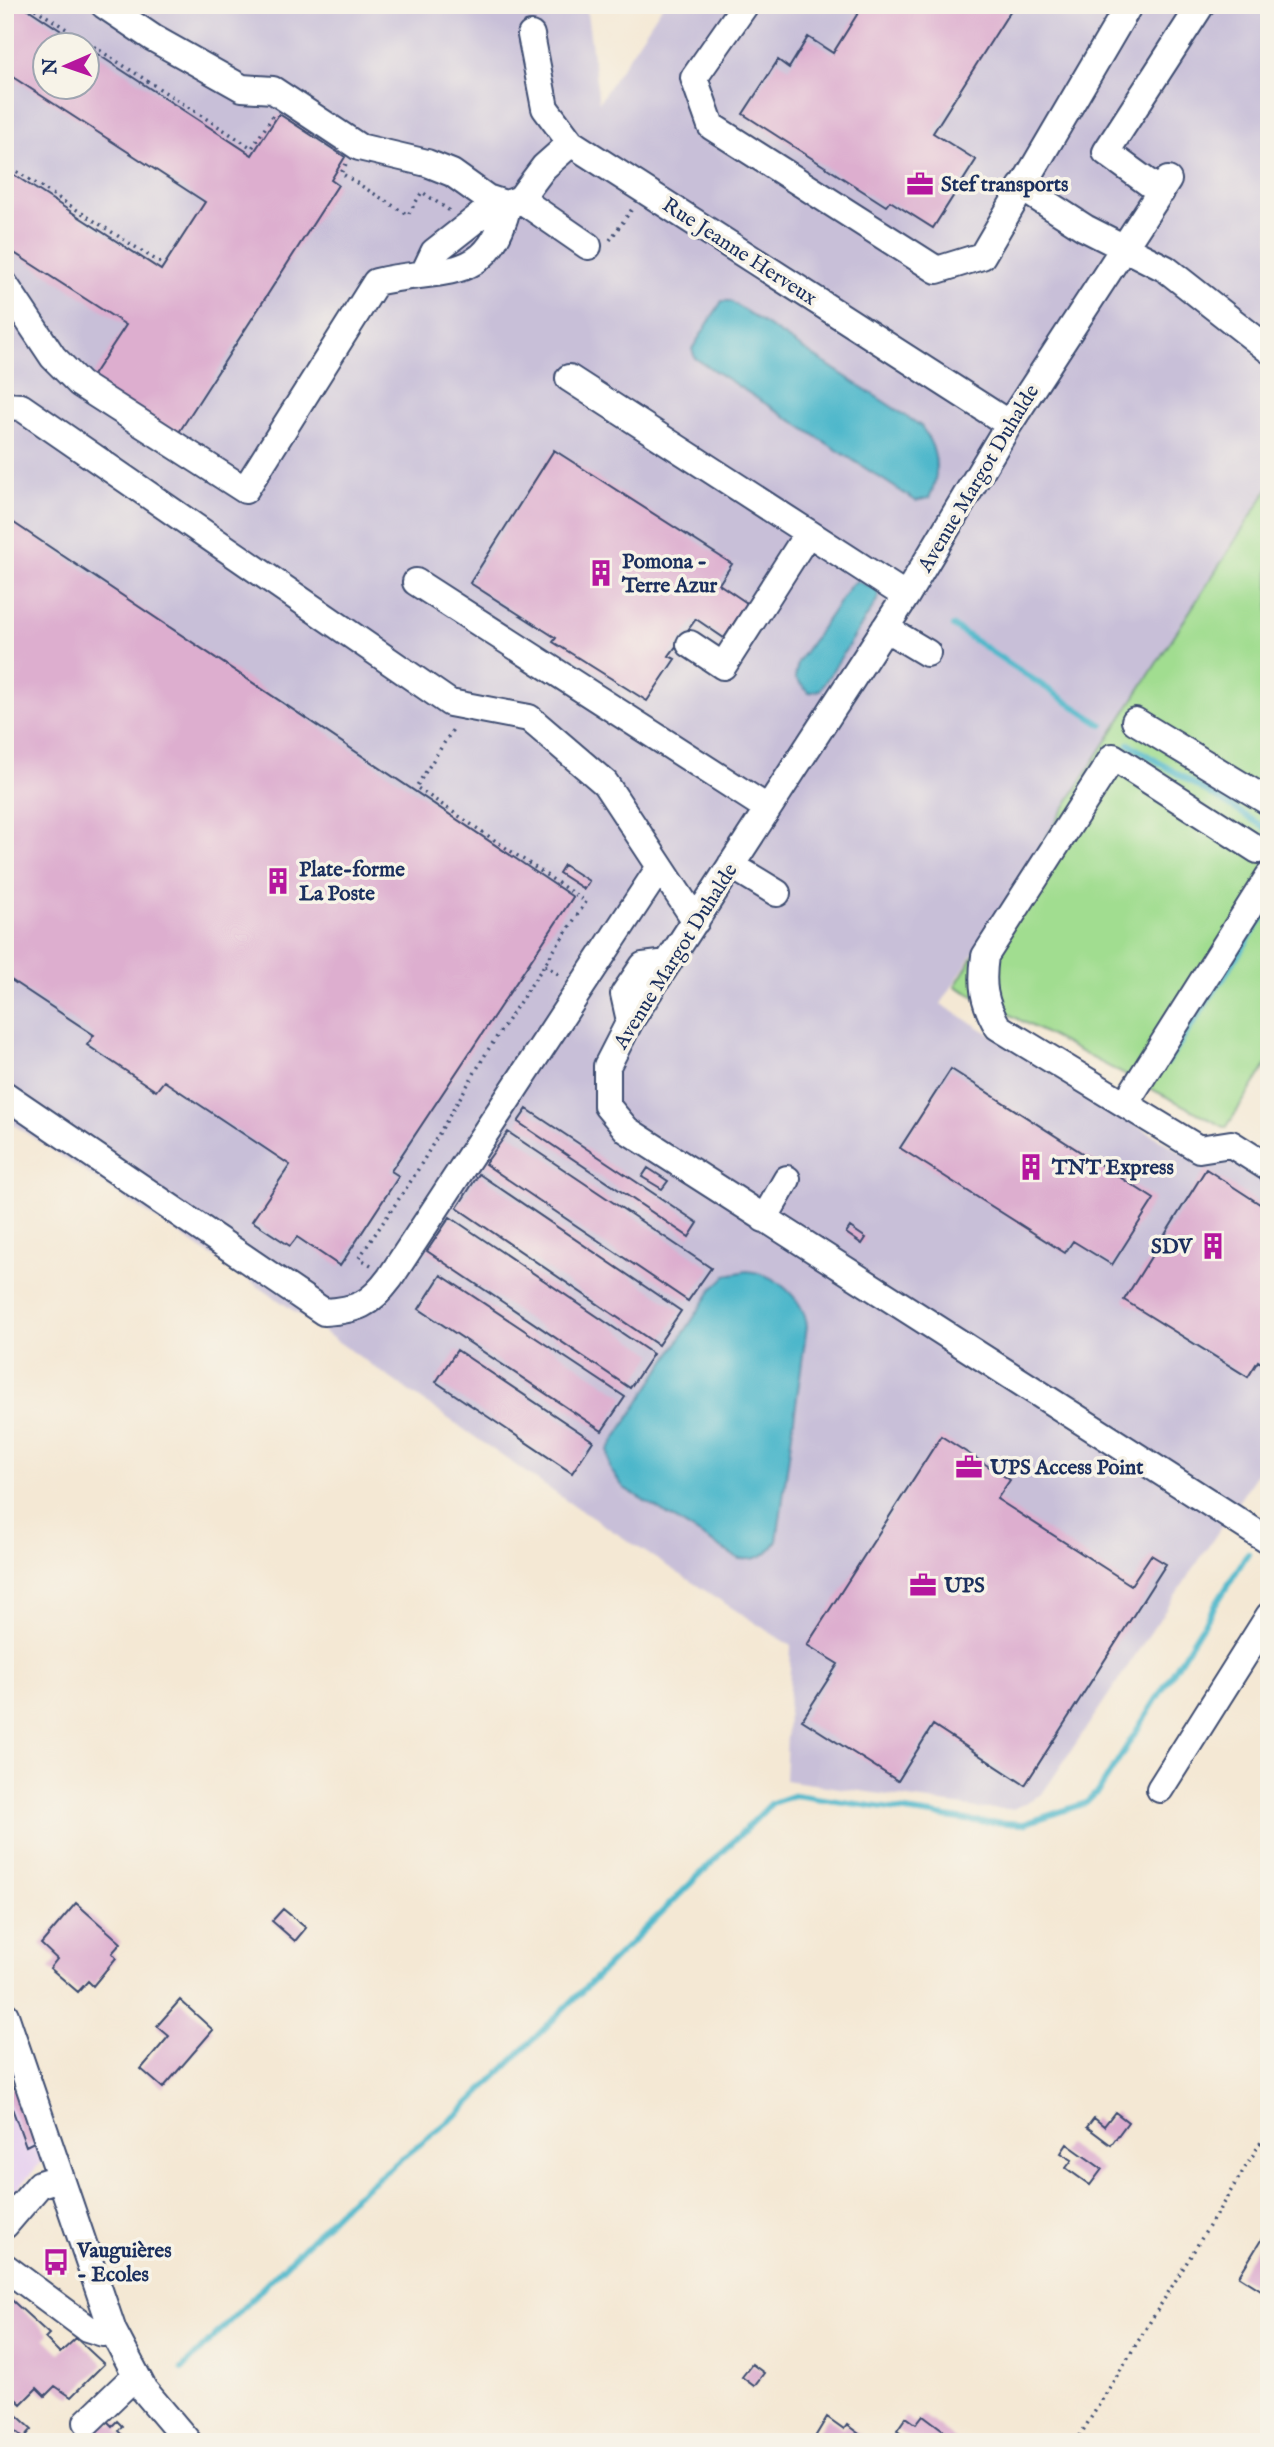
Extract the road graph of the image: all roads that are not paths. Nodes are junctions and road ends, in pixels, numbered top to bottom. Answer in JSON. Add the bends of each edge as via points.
{"nodes":[{"id":1,"x":104,"y":5,"type":"edge"},
{"id":2,"x":746,"y":5,"type":"edge"},
{"id":3,"x":1129,"y":5,"type":"edge"},
{"id":4,"x":1201,"y":5,"type":"edge"},
{"id":5,"x":531,"y":35,"type":"dead end"},
{"id":6,"x":571,"y":143,"type":"junction"},
{"id":7,"x":1021,"y":187,"type":"junction"},
{"id":8,"x":514,"y":202,"type":"junction"},
{"id":9,"x":588,"y":246,"type":"dead end"},
{"id":10,"x":1124,"y":248,"type":"junction"},
{"id":11,"x":424,"y":273,"type":"junction"},
{"id":12,"x":5,"y":285,"type":"edge"},
{"id":13,"x":1269,"y":350,"type":"edge"},
{"id":14,"x":569,"y":378,"type":"dead end"},
{"id":15,"x":5,"y":406,"type":"edge"},
{"id":16,"x":1009,"y":424,"type":"junction"},
{"id":17,"x":808,"y":533,"type":"junction"},
{"id":18,"x":416,"y":582,"type":"dead end"},
{"id":19,"x":906,"y":596,"type":"junction"},
{"id":20,"x":885,"y":628,"type":"junction"},
{"id":21,"x":690,"y":644,"type":"dead end"},
{"id":22,"x":927,"y":653,"type":"dead end"},
{"id":23,"x":1135,"y":721,"type":"dead end"},
{"id":24,"x":1269,"y":802,"type":"edge"},
{"id":25,"x":767,"y":808,"type":"junction"},
{"id":26,"x":1258,"y":850,"type":"dead end"},
{"id":27,"x":731,"y":865,"type":"junction"},
{"id":28,"x":660,"y":867,"type":"junction"},
{"id":29,"x":1269,"y":876,"type":"edge"},
{"id":30,"x":777,"y":893,"type":"dead end"},
{"id":31,"x":696,"y":921,"type":"junction"},
{"id":32,"x":5,"y":1095,"type":"edge"},
{"id":33,"x":1125,"y":1104,"type":"junction"},
{"id":34,"x":1269,"y":1168,"type":"edge"},
{"id":35,"x":787,"y":1179,"type":"dead end"},
{"id":36,"x":764,"y":1219,"type":"junction"},
{"id":37,"x":1269,"y":1541,"type":"edge"},
{"id":38,"x":1269,"y":1616,"type":"edge"},
{"id":39,"x":1160,"y":1788,"type":"dead end"},
{"id":40,"x":5,"y":2015,"type":"edge"},
{"id":41,"x":59,"y":2178,"type":"junction"},
{"id":42,"x":5,"y":2225,"type":"edge"},
{"id":43,"x":5,"y":2267,"type":"edge"},
{"id":44,"x":113,"y":2331,"type":"junction"},
{"id":45,"x":135,"y":2376,"type":"junction"},
{"id":46,"x":87,"y":2422,"type":"dead end"},
{"id":47,"x":188,"y":2442,"type":"edge"}],
"edges":[{"from":1,"to":8,"type":"street","via":[[242,88],[273,90],[356,150],[427,163],[452,173],[487,198]]},
{"from":2,"to":7,"type":"street","via":[[694,78],[711,126],[937,270],[982,256]]},
{"from":3,"to":7,"type":"street"},
{"from":4,"to":10,"type":"street","name":"Avenue Margot Duhalde","via":[[1106,152],[1164,186]]},
{"from":5,"to":6,"type":"street","name":"Rue Jeanne Herveux","via":[[545,108]]},
{"from":6,"to":8,"type":"street"},
{"from":6,"to":16,"type":"street","name":"Rue Jeanne Herveux"},
{"from":7,"to":10,"type":"street"},
{"from":8,"to":9,"type":"street"},
{"from":8,"to":11,"type":"street","via":[[485,212],[469,224],[434,252]]},
{"from":8,"to":11,"type":"street","via":[[487,251],[461,270]]},
{"from":10,"to":13,"type":"street","via":[[1166,269]]},
{"from":10,"to":16,"type":"street","name":"Avenue Margot Duhalde"},
{"from":11,"to":12,"type":"street","via":[[376,282],[245,490],[80,384],[53,357]]},
{"from":14,"to":17,"type":"street"},
{"from":15,"to":28,"type":"street","via":[[21,407],[450,703],[529,718],[605,783]]},
{"from":16,"to":19,"type":"street","name":"Avenue Margot Duhalde"},
{"from":17,"to":19,"type":"street"},
{"from":17,"to":21,"type":"street","via":[[723,666]]},
{"from":18,"to":25,"type":"street"},
{"from":19,"to":20,"type":"street","name":"Avenue Margot Duhalde"},
{"from":20,"to":22,"type":"street"},
{"from":20,"to":25,"type":"street","name":"Avenue Margot Duhalde"},
{"from":23,"to":24,"type":"street"},
{"from":25,"to":27,"type":"street","name":"Avenue Margot Duhalde"},
{"from":26,"to":33,"type":"street","via":[[1113,757],[985,956],[981,984],[987,1009],[998,1027]]},
{"from":27,"to":30,"type":"street"},
{"from":27,"to":31,"type":"street","name":"Avenue Margot Duhalde"},
{"from":28,"to":31,"type":"street"},
{"from":28,"to":32,"type":"street","via":[[390,1278],[376,1297],[350,1311],[324,1312]]},
{"from":29,"to":33,"type":"street"},
{"from":31,"to":36,"type":"street","name":"Avenue Margot Duhalde","via":[[630,1021],[607,1066],[607,1105],[627,1130]]},
{"from":33,"to":34,"type":"street","via":[[1199,1149],[1231,1144]]},
{"from":35,"to":36,"type":"street"},
{"from":36,"to":37,"type":"street","name":"Avenue Margot Duhalde"},
{"from":38,"to":39,"type":"street"},
{"from":40,"to":41,"type":"street"},
{"from":41,"to":42,"type":"street","via":[[40,2184]]},
{"from":41,"to":44,"type":"street"},
{"from":43,"to":44,"type":"street","via":[[87,2328]]},
{"from":44,"to":45,"type":"street"},
{"from":45,"to":46,"type":"street"},
{"from":45,"to":47,"type":"street"}]}
